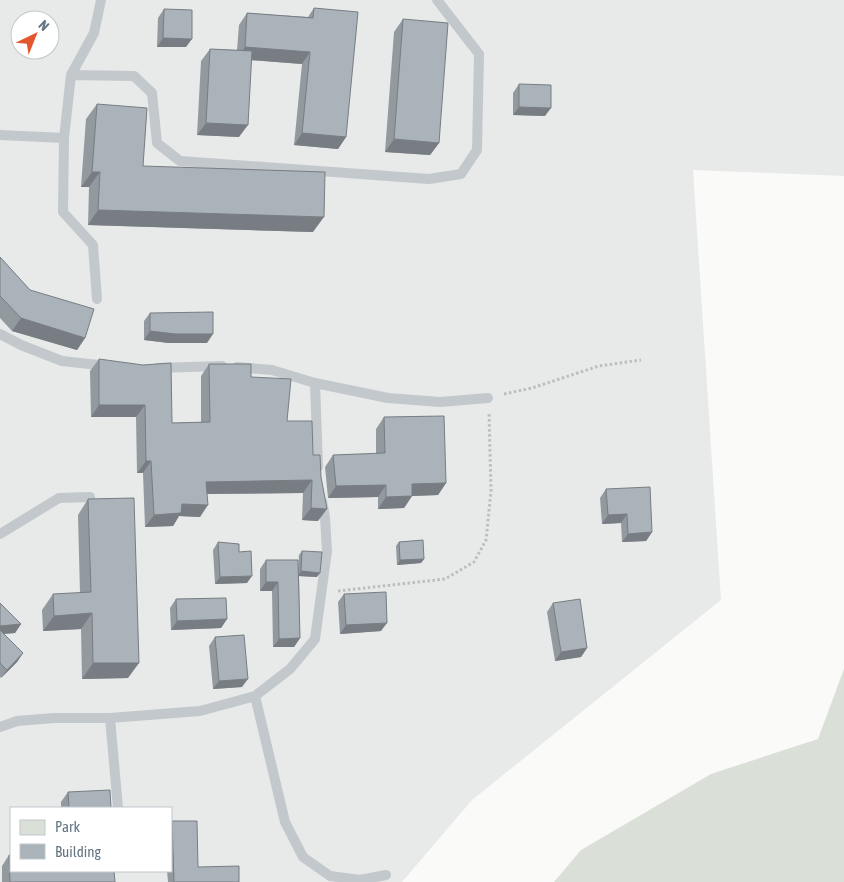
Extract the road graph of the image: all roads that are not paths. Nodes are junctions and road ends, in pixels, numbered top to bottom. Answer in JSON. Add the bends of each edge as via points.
{"nodes":[{"id":1,"x":101,"y":0,"type":"edge"},
{"id":2,"x":437,"y":0,"type":"edge"},
{"id":3,"x":71,"y":75,"type":"junction"},
{"id":4,"x":0,"y":135,"type":"edge"},
{"id":5,"x":64,"y":138,"type":"junction"},
{"id":6,"x":97,"y":299,"type":"dead end"},
{"id":7,"x":0,"y":334,"type":"edge"},
{"id":8,"x":117,"y":368,"type":"edge"},
{"id":9,"x":145,"y":369,"type":"edge"},
{"id":10,"x":315,"y":383,"type":"junction"},
{"id":11,"x":488,"y":398,"type":"road end"},
{"id":12,"x":90,"y":497,"type":"edge"},
{"id":13,"x":0,"y":534,"type":"edge"},
{"id":14,"x":255,"y":696,"type":"junction"},
{"id":15,"x":110,"y":718,"type":"junction"},
{"id":16,"x":0,"y":727,"type":"edge"},
{"id":17,"x":118,"y":807,"type":"edge"},
{"id":18,"x":386,"y":876,"type":"dead end"}],
"edges":[{"from":1,"to":3,"type":"lane","via":[[94,33]]},
{"from":2,"to":3,"type":"lane","via":[[479,54],[477,150],[461,174],[429,179],[180,160],[157,143],[152,93],[134,76]]},
{"from":3,"to":5,"type":"lane"},
{"from":4,"to":5,"type":"lane"},
{"from":5,"to":6,"type":"lane","via":[[63,212],[93,245]]},
{"from":7,"to":8,"type":"lane","via":[[62,361]]},
{"from":9,"to":10,"type":"lane","via":[[214,365],[272,370]]},
{"from":10,"to":11,"type":"lane","via":[[388,398],[440,402]]},
{"from":10,"to":14,"type":"lane","via":[[319,484],[327,551],[315,639],[290,669]]},
{"from":12,"to":13,"type":"lane","via":[[59,498]]},
{"from":14,"to":15,"type":"lane","via":[[200,711]]},
{"from":14,"to":18,"type":"lane","via":[[285,822],[303,856],[330,876],[360,880]]},
{"from":15,"to":16,"type":"lane","via":[[54,718],[18,721]]},
{"from":15,"to":17,"type":"lane"}]}
